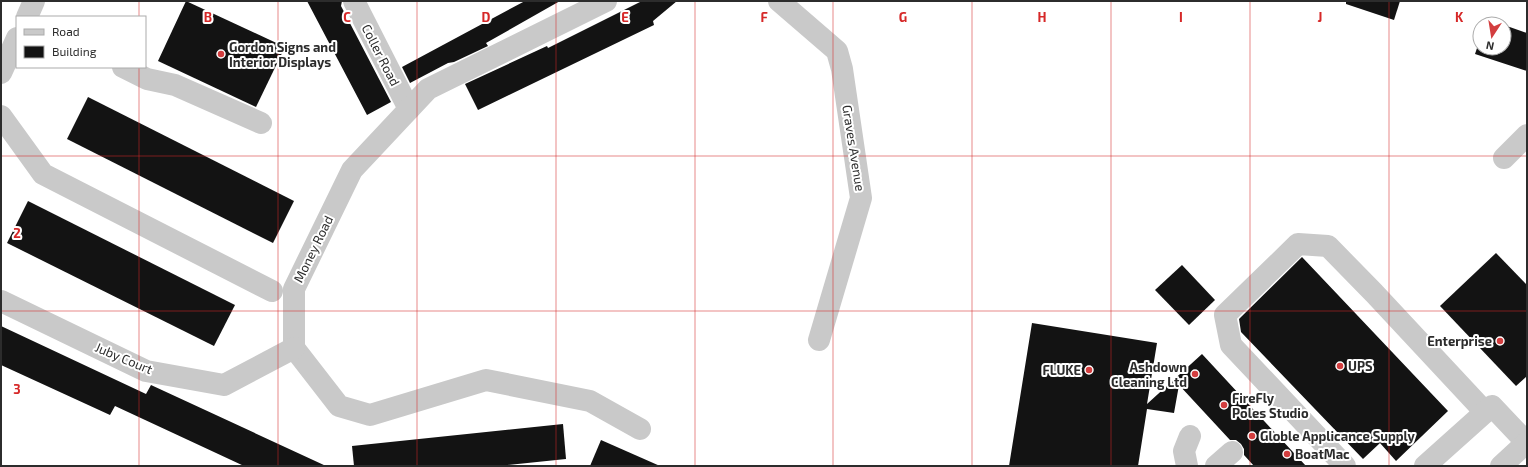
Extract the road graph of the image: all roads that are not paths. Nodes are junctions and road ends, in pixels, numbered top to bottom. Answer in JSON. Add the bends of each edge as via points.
{"nodes":[{"id":1,"x":34,"y":1,"type":"edge"},
{"id":2,"x":354,"y":1,"type":"edge"},
{"id":3,"x":606,"y":1,"type":"edge"},
{"id":4,"x":779,"y":1,"type":"edge"},
{"id":5,"x":27,"y":16,"type":"edge"},
{"id":6,"x":16,"y":40,"type":"edge"},
{"id":7,"x":125,"y":68,"type":"edge"},
{"id":8,"x":1,"y":73,"type":"edge"},
{"id":9,"x":408,"y":109,"type":"junction"},
{"id":10,"x":1,"y":116,"type":"edge"},
{"id":11,"x":261,"y":123,"type":"dead end"},
{"id":12,"x":1527,"y":136,"type":"edge"},
{"id":13,"x":1504,"y":158,"type":"dead end"},
{"id":14,"x":272,"y":291,"type":"dead end"},
{"id":15,"x":1,"y":301,"type":"edge"},
{"id":16,"x":819,"y":340,"type":"dead end"},
{"id":17,"x":294,"y":348,"type":"junction"},
{"id":18,"x":1485,"y":412,"type":"junction"},
{"id":19,"x":640,"y":429,"type":"dead end"},
{"id":20,"x":1190,"y":436,"type":"dead end"},
{"id":21,"x":1527,"y":442,"type":"edge"},
{"id":22,"x":1187,"y":466,"type":"edge"},
{"id":23,"x":1344,"y":466,"type":"edge"},
{"id":24,"x":1425,"y":466,"type":"edge"},
{"id":25,"x":1501,"y":466,"type":"edge"}],
"edges":[{"from":1,"to":5,"type":"street"},
{"from":2,"to":9,"type":"street","name":"Coller Road"},
{"from":3,"to":9,"type":"street","name":"Money Road","via":[[428,89]]},
{"from":4,"to":16,"type":"street","name":"Graves Avenue","via":[[837,51],[842,69],[861,198]]},
{"from":6,"to":8,"type":"street"},
{"from":7,"to":11,"type":"street","via":[[147,79],[175,85]]},
{"from":9,"to":17,"type":"street","name":"Money Road","via":[[352,170],[294,289]]},
{"from":10,"to":14,"type":"street","via":[[43,174]]},
{"from":12,"to":13,"type":"street"},
{"from":15,"to":17,"type":"street","name":"Juby Court","via":[[146,371],[224,385]]},
{"from":17,"to":19,"type":"street","via":[[339,406],[370,416],[486,380],[590,401]]},
{"from":18,"to":21,"type":"street","via":[[1492,406]]},
{"from":18,"to":23,"type":"street","via":[[1328,246],[1298,244],[1225,315],[1231,345]]},
{"from":18,"to":24,"type":"street"},
{"from":20,"to":22,"type":"street","via":[[1184,451]]},
{"from":21,"to":25,"type":"street"}]}
